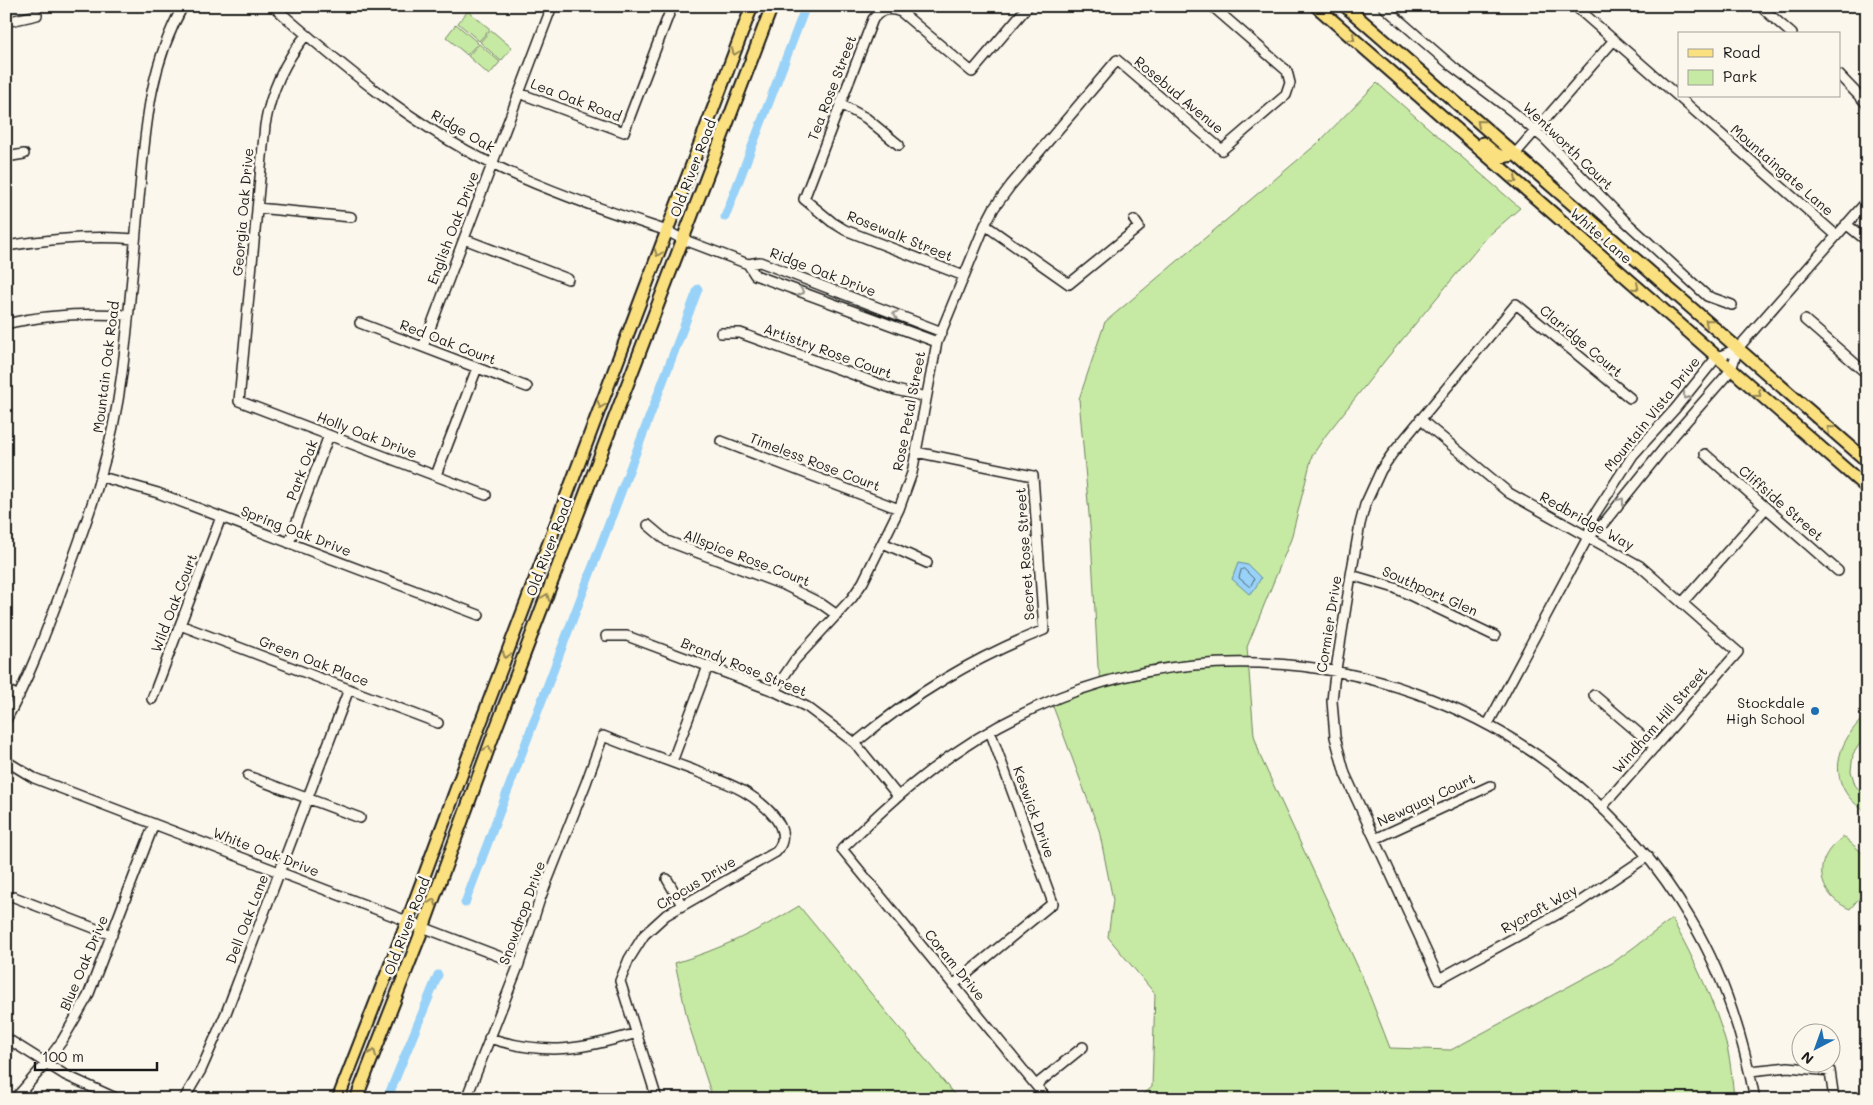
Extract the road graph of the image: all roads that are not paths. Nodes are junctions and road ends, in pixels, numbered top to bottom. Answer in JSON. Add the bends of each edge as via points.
{"nodes":[{"id":1,"x":183,"y":6,"type":"edge"},
{"id":2,"x":273,"y":6,"type":"edge"},
{"id":3,"x":552,"y":6,"type":"edge"},
{"id":4,"x":672,"y":6,"type":"edge"},
{"id":5,"x":752,"y":6,"type":"edge"},
{"id":6,"x":772,"y":6,"type":"edge"},
{"id":7,"x":1028,"y":6,"type":"edge"},
{"id":8,"x":1212,"y":6,"type":"edge"},
{"id":9,"x":1316,"y":6,"type":"edge"},
{"id":10,"x":1345,"y":6,"type":"edge"},
{"id":11,"x":1383,"y":6,"type":"edge"},
{"id":12,"x":1575,"y":6,"type":"edge"},
{"id":13,"x":1760,"y":6,"type":"edge"},
{"id":14,"x":38,"y":15,"type":"dead end"},
{"id":15,"x":6,"y":22,"type":"edge"},
{"id":16,"x":1790,"y":32,"type":"edge"},
{"id":17,"x":306,"y":36,"type":"junction"},
{"id":18,"x":1614,"y":40,"type":"junction"},
{"id":19,"x":1117,"y":60,"type":"joint"},
{"id":20,"x":1840,"y":76,"type":"edge"},
{"id":21,"x":520,"y":93,"type":"junction"},
{"id":22,"x":1678,"y":96,"type":"edge"},
{"id":23,"x":1680,"y":98,"type":"edge"},
{"id":24,"x":840,"y":104,"type":"junction"},
{"id":25,"x":1867,"y":104,"type":"edge"},
{"id":26,"x":1445,"y":119,"type":"junction"},
{"id":27,"x":1535,"y":130,"type":"junction"},
{"id":28,"x":899,"y":145,"type":"dead end"},
{"id":29,"x":24,"y":154,"type":"dead end"},
{"id":30,"x":1515,"y":154,"type":"junction"},
{"id":31,"x":6,"y":158,"type":"edge"},
{"id":32,"x":492,"y":164,"type":"junction"},
{"id":33,"x":804,"y":199,"type":"joint"},
{"id":34,"x":1867,"y":201,"type":"edge"},
{"id":35,"x":257,"y":208,"type":"junction"},
{"id":36,"x":351,"y":217,"type":"dead end"},
{"id":37,"x":1134,"y":220,"type":"dead end"},
{"id":38,"x":1846,"y":224,"type":"junction"},
{"id":39,"x":985,"y":225,"type":"junction"},
{"id":40,"x":667,"y":231,"type":"junction"},
{"id":41,"x":1836,"y":235,"type":"junction"},
{"id":42,"x":135,"y":239,"type":"junction"},
{"id":43,"x":464,"y":239,"type":"junction"},
{"id":44,"x":682,"y":239,"type":"junction"},
{"id":45,"x":1867,"y":242,"type":"edge"},
{"id":46,"x":6,"y":246,"type":"edge"},
{"id":47,"x":748,"y":264,"type":"junction"},
{"id":48,"x":964,"y":276,"type":"junction"},
{"id":49,"x":568,"y":279,"type":"dead end"},
{"id":50,"x":1516,"y":304,"type":"joint"},
{"id":51,"x":1732,"y":305,"type":"dead end"},
{"id":52,"x":128,"y":315,"type":"junction"},
{"id":53,"x":1805,"y":320,"type":"dead end"},
{"id":54,"x":360,"y":323,"type":"dead end"},
{"id":55,"x":6,"y":324,"type":"edge"},
{"id":56,"x":942,"y":332,"type":"junction"},
{"id":57,"x":721,"y":333,"type":"dead end"},
{"id":58,"x":937,"y":342,"type":"junction"},
{"id":59,"x":423,"y":347,"type":"junction"},
{"id":60,"x":1738,"y":348,"type":"junction"},
{"id":61,"x":1716,"y":358,"type":"junction"},
{"id":62,"x":477,"y":368,"type":"junction"},
{"id":63,"x":1731,"y":370,"type":"junction"},
{"id":64,"x":1867,"y":374,"type":"edge"},
{"id":65,"x":527,"y":387,"type":"dead end"},
{"id":66,"x":926,"y":397,"type":"junction"},
{"id":67,"x":1630,"y":398,"type":"dead end"},
{"id":68,"x":239,"y":401,"type":"joint"},
{"id":69,"x":1420,"y":420,"type":"junction"},
{"id":70,"x":330,"y":435,"type":"junction"},
{"id":71,"x":721,"y":441,"type":"dead end"},
{"id":72,"x":916,"y":452,"type":"junction"},
{"id":73,"x":1705,"y":454,"type":"dead end"},
{"id":74,"x":1867,"y":461,"type":"edge"},
{"id":75,"x":436,"y":475,"type":"junction"},
{"id":76,"x":102,"y":477,"type":"junction"},
{"id":77,"x":1867,"y":488,"type":"edge"},
{"id":78,"x":486,"y":495,"type":"dead end"},
{"id":79,"x":1766,"y":508,"type":"junction"},
{"id":80,"x":899,"y":509,"type":"junction"},
{"id":81,"x":221,"y":517,"type":"junction"},
{"id":82,"x":648,"y":525,"type":"dead end"},
{"id":83,"x":1588,"y":537,"type":"junction"},
{"id":84,"x":289,"y":543,"type":"junction"},
{"id":85,"x":883,"y":543,"type":"junction"},
{"id":86,"x":927,"y":563,"type":"dead end"},
{"id":87,"x":1838,"y":571,"type":"dead end"},
{"id":88,"x":1351,"y":574,"type":"junction"},
{"id":89,"x":1682,"y":603,"type":"junction"},
{"id":90,"x":479,"y":615,"type":"dead end"},
{"id":91,"x":837,"y":615,"type":"junction"},
{"id":92,"x":180,"y":625,"type":"junction"},
{"id":93,"x":606,"y":636,"type":"dead end"},
{"id":94,"x":1495,"y":636,"type":"dead end"},
{"id":95,"x":1738,"y":652,"type":"joint"},
{"id":96,"x":708,"y":666,"type":"junction"},
{"id":97,"x":1335,"y":672,"type":"junction"},
{"id":98,"x":349,"y":689,"type":"junction"},
{"id":99,"x":6,"y":690,"type":"edge"},
{"id":100,"x":774,"y":691,"type":"junction"},
{"id":101,"x":1594,"y":695,"type":"dead end"},
{"id":102,"x":19,"y":696,"type":"junction"},
{"id":103,"x":152,"y":699,"type":"dead end"},
{"id":104,"x":6,"y":720,"type":"edge"},
{"id":105,"x":438,"y":723,"type":"dead end"},
{"id":106,"x":1488,"y":724,"type":"junction"},
{"id":107,"x":990,"y":731,"type":"junction"},
{"id":108,"x":855,"y":744,"type":"junction"},
{"id":109,"x":1655,"y":747,"type":"junction"},
{"id":110,"x":6,"y":761,"type":"edge"},
{"id":111,"x":672,"y":762,"type":"junction"},
{"id":112,"x":248,"y":776,"type":"dead end"},
{"id":113,"x":1490,"y":786,"type":"dead end"},
{"id":114,"x":898,"y":796,"type":"junction"},
{"id":115,"x":307,"y":799,"type":"junction"},
{"id":116,"x":1602,"y":807,"type":"junction"},
{"id":117,"x":360,"y":818,"type":"dead end"},
{"id":118,"x":154,"y":824,"type":"junction"},
{"id":119,"x":1375,"y":839,"type":"junction"},
{"id":120,"x":1648,"y":856,"type":"junction"},
{"id":121,"x":280,"y":872,"type":"junction"},
{"id":122,"x":667,"y":879,"type":"dead end"},
{"id":123,"x":14,"y":898,"type":"dead end"},
{"id":124,"x":682,"y":906,"type":"junction"},
{"id":125,"x":407,"y":922,"type":"junction"},
{"id":126,"x":423,"y":928,"type":"junction"},
{"id":127,"x":112,"y":935,"type":"junction"},
{"id":128,"x":518,"y":964,"type":"junction"},
{"id":129,"x":1439,"y":979,"type":"joint"},
{"id":130,"x":954,"y":985,"type":"junction"},
{"id":131,"x":636,"y":1033,"type":"junction"},
{"id":132,"x":6,"y":1038,"type":"edge"},
{"id":133,"x":489,"y":1038,"type":"junction"},
{"id":134,"x":1083,"y":1047,"type":"dead end"},
{"id":135,"x":45,"y":1064,"type":"junction"},
{"id":136,"x":1750,"y":1071,"type":"junction"},
{"id":137,"x":1036,"y":1085,"type":"junction"},
{"id":138,"x":107,"y":1097,"type":"edge"},
{"id":139,"x":16,"y":1099,"type":"edge"},
{"id":140,"x":118,"y":1099,"type":"edge"},
{"id":141,"x":184,"y":1099,"type":"edge"},
{"id":142,"x":338,"y":1099,"type":"edge"},
{"id":143,"x":356,"y":1099,"type":"edge"},
{"id":144,"x":466,"y":1099,"type":"edge"},
{"id":145,"x":657,"y":1099,"type":"edge"},
{"id":146,"x":1047,"y":1099,"type":"edge"},
{"id":147,"x":1755,"y":1099,"type":"edge"},
{"id":148,"x":1834,"y":1099,"type":"edge"}],
"edges":[{"from":1,"to":42,"type":"street","name":"Mountain Oak Road","via":[[166,40],[151,88]]},
{"from":2,"to":17,"type":"street","name":"Ridge Oak"},
{"from":3,"to":21,"type":"street","name":"English Oak Drive"},
{"from":4,"to":21,"type":"street","name":"Lea Oak Road","via":[[624,132]]},
{"from":5,"to":40,"type":"main road","name":"Old River Road","one_way":true},
{"from":6,"to":44,"type":"main road","name":"Old River Road"},
{"from":7,"to":24,"type":"street","name":"Tea Rose Street","via":[[972,72],[903,13],[895,9],[878,13]]},
{"from":8,"to":19,"type":"street","name":"Rosebud Avenue","via":[[1283,67],[1290,77],[1286,95],[1222,150]]},
{"from":9,"to":26,"type":"main road","name":"White Lane","one_way":true},
{"from":30,"to":10,"type":"main road","name":"White Lane","one_way":true},
{"from":11,"to":27,"type":"street","name":"Wentworth Court","via":[[1453,67]]},
{"from":12,"to":18,"type":"street","name":"Mountaingate Lane"},
{"from":13,"to":16,"type":"street"},
{"from":14,"to":15,"type":"street"},
{"from":17,"to":32,"type":"street","name":"Ridge Oak","via":[[399,109]]},
{"from":17,"to":35,"type":"street","name":"Georgia Oak Drive","via":[[281,73],[268,110]]},
{"from":18,"to":22,"type":"street","name":"Mountaingate Lane"},
{"from":18,"to":27,"type":"street"},
{"from":19,"to":39,"type":"street","name":"Rose Petal Street","via":[[1011,185]]},
{"from":20,"to":25,"type":"street"},
{"from":21,"to":32,"type":"street","name":"English Oak Drive"},
{"from":23,"to":41,"type":"street","name":"Mountaingate Lane"},
{"from":24,"to":28,"type":"street","via":[[866,118]]},
{"from":24,"to":33,"type":"street","name":"Tea Rose Street"},
{"from":26,"to":30,"type":"main road","via":[[1458,122],[1503,158]]},
{"from":26,"to":61,"type":"main road","name":"White Lane","one_way":true},
{"from":27,"to":30,"type":"street"},
{"from":27,"to":51,"type":"street","name":"Wentworth Court","via":[[1624,220],[1707,296]]},
{"from":29,"to":31,"type":"street"},
{"from":60,"to":30,"type":"main road","name":"White Lane","one_way":true},
{"from":32,"to":40,"type":"street","name":"Ridge Oak","via":[[555,192]]},
{"from":32,"to":43,"type":"street","name":"English Oak Drive"},
{"from":33,"to":48,"type":"street","name":"Rosewalk Street","via":[[845,230]]},
{"from":34,"to":38,"type":"street","name":"Mountain Vista Drive"},
{"from":35,"to":36,"type":"street"},
{"from":35,"to":68,"type":"street","name":"Georgia Oak Drive"},
{"from":37,"to":39,"type":"street","via":[[1139,226],[1069,284]]},
{"from":38,"to":41,"type":"street","name":"Mountain Vista Drive"},
{"from":38,"to":45,"type":"street"},
{"from":39,"to":48,"type":"street","name":"Rose Petal Street"},
{"from":40,"to":44,"type":"street","name":"Ridge Oak Drive"},
{"from":40,"to":125,"type":"main road","name":"Old River Road","one_way":true},
{"from":41,"to":60,"type":"street","name":"Mountain Vista Drive"},
{"from":42,"to":46,"type":"street","via":[[65,238]]},
{"from":42,"to":52,"type":"street","name":"Mountain Oak Road"},
{"from":43,"to":49,"type":"street"},
{"from":43,"to":59,"type":"street","name":"English Oak Drive"},
{"from":44,"to":47,"type":"street","name":"Ridge Oak Drive"},
{"from":126,"to":44,"type":"main road","name":"Old River Road","one_way":true},
{"from":56,"to":47,"type":"street","name":"Ridge Oak Drive","one_way":true,"via":[[760,262]]},
{"from":47,"to":58,"type":"street","name":"Ridge Oak Drive","one_way":true,"via":[[755,275]]},
{"from":48,"to":56,"type":"street","name":"Rose Petal Street"},
{"from":50,"to":67,"type":"street","name":"Claridge Court"},
{"from":50,"to":69,"type":"street","name":"Cormier Drive"},
{"from":52,"to":55,"type":"street","via":[[70,314]]},
{"from":52,"to":76,"type":"street","name":"Mountain Oak Road","via":[[118,405]]},
{"from":53,"to":64,"type":"street"},
{"from":54,"to":59,"type":"street","name":"Red Oak Court"},
{"from":56,"to":58,"type":"street","name":"Rose Petal Street"},
{"from":57,"to":66,"type":"street","name":"Artistry Rose Court","via":[[740,333],[896,390]]},
{"from":58,"to":66,"type":"street","name":"Rose Petal Street"},
{"from":59,"to":62,"type":"street","name":"Red Oak Court"},
{"from":60,"to":61,"type":"street","name":"Mountain Vista Drive"},
{"from":60,"to":63,"type":"street","name":"Mountain Vista Drive"},
{"from":74,"to":60,"type":"main road","name":"White Lane","one_way":true},
{"from":61,"to":63,"type":"main road","name":"White Lane"},
{"from":61,"to":83,"type":"street","name":"Mountain Vista Drive","one_way":true,"via":[[1633,455],[1593,517]]},
{"from":62,"to":65,"type":"street","name":"Red Oak Court"},
{"from":62,"to":75,"type":"street"},
{"from":63,"to":77,"type":"main road","name":"White Lane","one_way":true},
{"from":83,"to":63,"type":"street","name":"Mountain Vista Drive","one_way":true,"via":[[1603,524]]},
{"from":66,"to":72,"type":"street","name":"Rose Petal Street"},
{"from":68,"to":70,"type":"street","name":"Holly Oak Drive"},
{"from":69,"to":83,"type":"street","name":"Redbridge Way","via":[[1510,493]]},
{"from":69,"to":88,"type":"street","name":"Cormier Drive","via":[[1392,454],[1372,487],[1360,524]]},
{"from":70,"to":75,"type":"street","name":"Holly Oak Drive"},
{"from":70,"to":84,"type":"street","name":"Park Oak"},
{"from":71,"to":80,"type":"street","name":"Timeless Rose Court"},
{"from":72,"to":80,"type":"street","name":"Rose Petal Street"},
{"from":72,"to":108,"type":"street","name":"Secret Rose Street","via":[[1033,476],[1044,630],[988,654],[941,680],[896,710]]},
{"from":73,"to":79,"type":"street","name":"Cliffside Street"},
{"from":75,"to":78,"type":"street","name":"Holly Oak Drive"},
{"from":76,"to":81,"type":"street","name":"Spring Oak Drive","via":[[158,493]]},
{"from":76,"to":102,"type":"street","name":"Mountain Oak Road"},
{"from":79,"to":87,"type":"street","name":"Cliffside Street"},
{"from":79,"to":89,"type":"street"},
{"from":80,"to":85,"type":"street","name":"Rose Petal Street"},
{"from":81,"to":84,"type":"street","name":"Spring Oak Drive"},
{"from":81,"to":92,"type":"street","name":"Wild Oak Court"},
{"from":82,"to":91,"type":"street","name":"Allspice Rose Court","via":[[667,541],[795,590]]},
{"from":83,"to":89,"type":"street","name":"Redbridge Way","via":[[1640,566]]},
{"from":83,"to":106,"type":"street","name":"Mountain Vista Drive"},
{"from":84,"to":90,"type":"street","name":"Spring Oak Drive"},
{"from":85,"to":86,"type":"street"},
{"from":85,"to":91,"type":"street","name":"Rose Petal Street","via":[[863,582]]},
{"from":88,"to":94,"type":"street","name":"Southport Glen","via":[[1394,588]]},
{"from":88,"to":97,"type":"street","name":"Cormier Drive"},
{"from":89,"to":95,"type":"street","name":"Redbridge Way"},
{"from":91,"to":100,"type":"street","name":"Rose Petal Street","via":[[795,660]]},
{"from":92,"to":98,"type":"street","name":"Green Oak Place"},
{"from":92,"to":103,"type":"street","name":"Wild Oak Court"},
{"from":93,"to":96,"type":"street","name":"Brandy Rose Street","via":[[627,636]]},
{"from":95,"to":109,"type":"street","name":"Windham Hill Street"},
{"from":96,"to":100,"type":"street","name":"Brandy Rose Street"},
{"from":96,"to":111,"type":"street"},
{"from":97,"to":106,"type":"street","via":[[1405,689]]},
{"from":97,"to":107,"type":"street","via":[[1248,663],[1149,672],[1062,697]]},
{"from":97,"to":119,"type":"street","name":"Cormier Drive","via":[[1332,701],[1339,756]]},
{"from":98,"to":105,"type":"street","name":"Green Oak Place"},
{"from":98,"to":115,"type":"street","name":"Dell Oak Lane"},
{"from":99,"to":102,"type":"street"},
{"from":100,"to":108,"type":"street","name":"Brandy Rose Street","via":[[807,707]]},
{"from":101,"to":109,"type":"street"},
{"from":102,"to":104,"type":"street","name":"Mountain Oak Road"},
{"from":106,"to":116,"type":"street","via":[[1549,763]]},
{"from":107,"to":114,"type":"street","via":[[937,765]]},
{"from":107,"to":130,"type":"street","name":"Keswick Drive","via":[[1053,903]]},
{"from":108,"to":114,"type":"street","name":"Brandy Rose Street"},
{"from":109,"to":116,"type":"street","name":"Windham Hill Street"},
{"from":110,"to":118,"type":"street","name":"White Oak Drive","via":[[34,778]]},
{"from":111,"to":124,"type":"street","name":"Crocus Drive","via":[[732,786],[756,800],[783,832],[783,840],[776,852]]},
{"from":111,"to":128,"type":"street","name":"Snowdrop Drive","via":[[603,736]]},
{"from":112,"to":115,"type":"street"},
{"from":113,"to":119,"type":"street","name":"Newquay Court"},
{"from":114,"to":130,"type":"street","name":"Coram Drive","via":[[842,849]]},
{"from":115,"to":117,"type":"street"},
{"from":115,"to":121,"type":"street","name":"Dell Oak Lane"},
{"from":116,"to":120,"type":"street"},
{"from":118,"to":121,"type":"street","name":"White Oak Drive"},
{"from":118,"to":127,"type":"street","name":"Blue Oak Drive"},
{"from":119,"to":129,"type":"street","name":"Cormier Drive"},
{"from":120,"to":129,"type":"street","name":"Rycroft Way","via":[[1578,903]]},
{"from":120,"to":136,"type":"street","via":[[1674,892],[1708,952],[1733,1010]]},
{"from":121,"to":125,"type":"street","name":"White Oak Drive"},
{"from":121,"to":141,"type":"street","name":"Dell Oak Lane","via":[[216,1038]]},
{"from":122,"to":124,"type":"street"},
{"from":123,"to":127,"type":"street"},
{"from":124,"to":131,"type":"street","name":"Crocus Drive","via":[[644,935],[620,981]]},
{"from":125,"to":126,"type":"street","name":"White Oak Drive"},
{"from":125,"to":142,"type":"main road","name":"Old River Road"},
{"from":126,"to":128,"type":"street","name":"White Oak Drive"},
{"from":143,"to":126,"type":"main road","name":"Old River Road","one_way":true},
{"from":127,"to":135,"type":"street","name":"Blue Oak Drive","via":[[88,996],[67,1034]]},
{"from":128,"to":133,"type":"street","name":"Snowdrop Drive"},
{"from":130,"to":137,"type":"street","name":"Coram Drive"},
{"from":131,"to":133,"type":"street","via":[[601,1044],[563,1050],[527,1048]]},
{"from":131,"to":145,"type":"street","name":"Crocus Drive"},
{"from":132,"to":135,"type":"street"},
{"from":133,"to":144,"type":"street","name":"Snowdrop Drive"},
{"from":134,"to":137,"type":"street"},
{"from":135,"to":138,"type":"street"},
{"from":135,"to":139,"type":"street","name":"Blue Oak Drive"},
{"from":136,"to":147,"type":"street"},
{"from":136,"to":148,"type":"street","via":[[1788,1067],[1830,1072]]},
{"from":137,"to":146,"type":"street","name":"Coram Drive"},
{"from":138,"to":140,"type":"street"}]}
